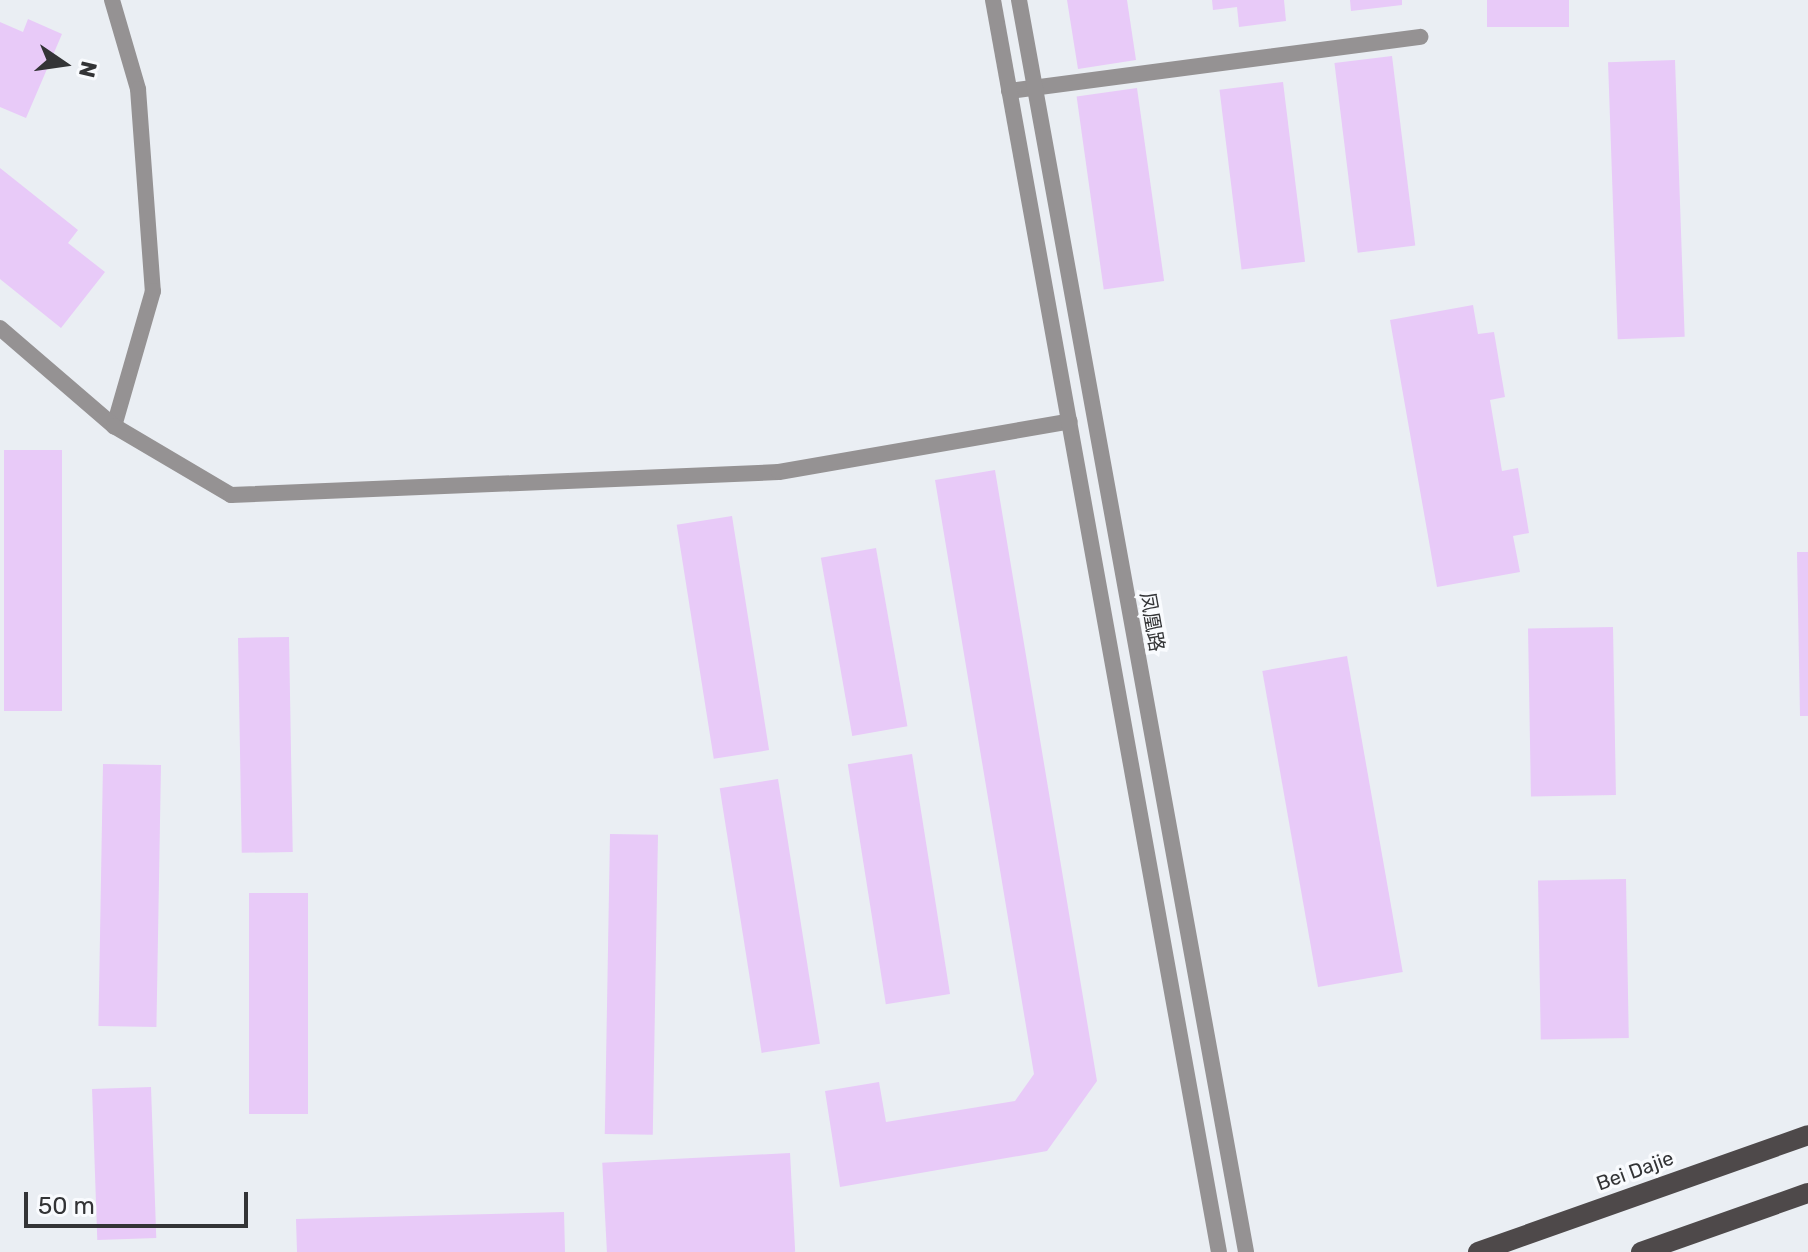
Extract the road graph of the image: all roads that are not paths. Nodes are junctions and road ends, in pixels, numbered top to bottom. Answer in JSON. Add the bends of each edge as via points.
{"nodes":[{"id":1,"x":112,"y":0,"type":"edge"},
{"id":2,"x":993,"y":0,"type":"edge"},
{"id":3,"x":1019,"y":0,"type":"edge"},
{"id":4,"x":1420,"y":37,"type":"dead end"},
{"id":5,"x":1034,"y":88,"type":"junction"},
{"id":6,"x":1009,"y":91,"type":"junction"},
{"id":7,"x":0,"y":328,"type":"edge"},
{"id":8,"x":1070,"y":421,"type":"junction"},
{"id":9,"x":114,"y":426,"type":"junction"},
{"id":10,"x":1808,"y":1135,"type":"edge"},
{"id":11,"x":1808,"y":1193,"type":"edge"},
{"id":12,"x":1219,"y":1252,"type":"edge"},
{"id":13,"x":1246,"y":1252,"type":"edge"},
{"id":14,"x":1478,"y":1252,"type":"edge"},
{"id":15,"x":1641,"y":1252,"type":"edge"}],
"edges":[{"from":1,"to":9,"type":"street","via":[[138,89],[153,291]]},
{"from":2,"to":6,"type":"street"},
{"from":3,"to":5,"type":"street","name":"凤凰路"},
{"from":4,"to":5,"type":"street"},
{"from":5,"to":6,"type":"street"},
{"from":5,"to":13,"type":"street","name":"凤凰路"},
{"from":6,"to":8,"type":"street"},
{"from":7,"to":9,"type":"street"},
{"from":8,"to":9,"type":"street","via":[[779,472],[231,495]]},
{"from":8,"to":12,"type":"street"},
{"from":10,"to":14,"type":"main road","name":"Bei Dajie"},
{"from":11,"to":15,"type":"main road"}]}
